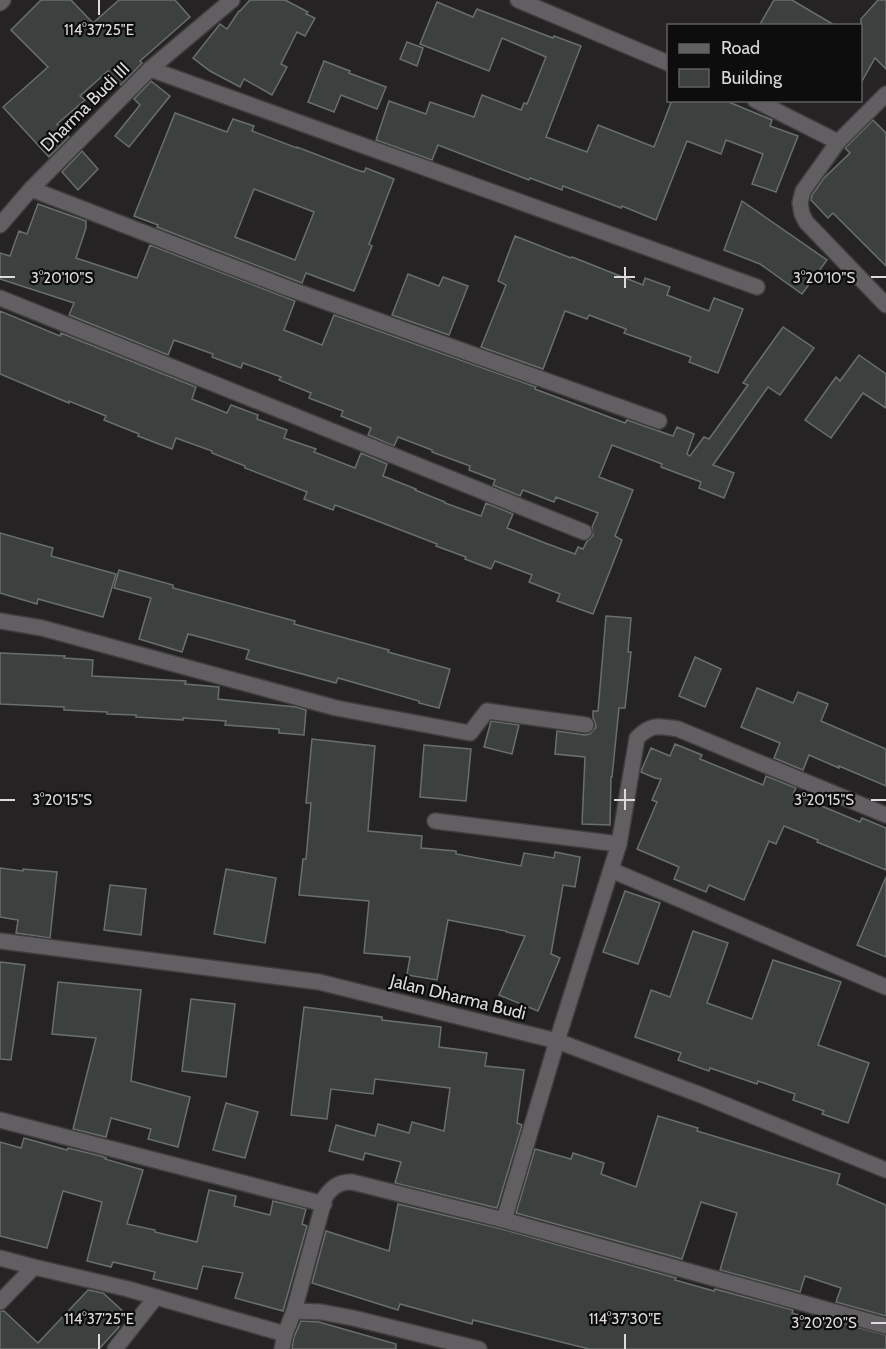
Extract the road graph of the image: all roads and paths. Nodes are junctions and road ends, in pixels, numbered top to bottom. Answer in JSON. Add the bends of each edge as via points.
{"nodes":[{"id":1,"x":3,"y":0,"type":"edge"},
{"id":2,"x":232,"y":0,"type":"edge"},
{"id":3,"x":518,"y":0,"type":"edge"},
{"id":4,"x":0,"y":3,"type":"edge"},
{"id":5,"x":667,"y":62,"type":"edge"},
{"id":6,"x":150,"y":69,"type":"junction"},
{"id":7,"x":886,"y":94,"type":"edge"},
{"id":8,"x":759,"y":102,"type":"edge"},
{"id":9,"x":838,"y":142,"type":"junction"},
{"id":10,"x":31,"y":189,"type":"junction"},
{"id":11,"x":0,"y":225,"type":"edge"},
{"id":12,"x":757,"y":288,"type":"dead end"},
{"id":13,"x":0,"y":298,"type":"edge"},
{"id":14,"x":886,"y":306,"type":"edge"},
{"id":15,"x":659,"y":421,"type":"dead end"},
{"id":16,"x":584,"y":532,"type":"dead end"},
{"id":17,"x":0,"y":621,"type":"edge"},
{"id":18,"x":586,"y":725,"type":"dead end"},
{"id":19,"x":886,"y":815,"type":"edge"},
{"id":20,"x":435,"y":821,"type":"dead end"},
{"id":21,"x":619,"y":844,"type":"junction"},
{"id":22,"x":611,"y":870,"type":"junction"},
{"id":23,"x":0,"y":941,"type":"edge"},
{"id":24,"x":886,"y":987,"type":"edge"},
{"id":25,"x":557,"y":1041,"type":"junction"},
{"id":26,"x":0,"y":1120,"type":"edge"},
{"id":27,"x":886,"y":1170,"type":"edge"},
{"id":28,"x":324,"y":1204,"type":"junction"},
{"id":29,"x":504,"y":1220,"type":"junction"},
{"id":30,"x":0,"y":1258,"type":"edge"},
{"id":31,"x":34,"y":1267,"type":"junction"},
{"id":32,"x":156,"y":1298,"type":"junction"},
{"id":33,"x":0,"y":1302,"type":"edge"},
{"id":34,"x":294,"y":1311,"type":"junction"},
{"id":35,"x":886,"y":1326,"type":"edge"},
{"id":36,"x":283,"y":1341,"type":"edge"},
{"id":37,"x":115,"y":1349,"type":"edge"},
{"id":38,"x":479,"y":1349,"type":"edge"}],
"edges":[{"from":1,"to":4,"type":"street"},
{"from":2,"to":6,"type":"street","name":"Dharma Budi III"},
{"from":3,"to":5,"type":"street"},
{"from":6,"to":10,"type":"street","name":"Dharma Budi III"},
{"from":6,"to":12,"type":"street"},
{"from":7,"to":9,"type":"street"},
{"from":8,"to":9,"type":"street"},
{"from":9,"to":14,"type":"street","via":[[803,191],[802,214]]},
{"from":10,"to":11,"type":"street","name":"Dharma Budi III"},
{"from":10,"to":15,"type":"street","via":[[290,289]]},
{"from":13,"to":16,"type":"street"},
{"from":17,"to":18,"type":"street","via":[[42,628],[336,708],[470,733],[487,711]]},
{"from":19,"to":21,"type":"street","via":[[678,729],[657,726],[646,729],[638,738]]},
{"from":20,"to":21,"type":"street"},
{"from":21,"to":22,"type":"street"},
{"from":22,"to":24,"type":"street"},
{"from":22,"to":25,"type":"street"},
{"from":23,"to":25,"type":"street","name":"Jalan Dharma Budi","via":[[319,982]]},
{"from":25,"to":27,"type":"street","name":"Jalan Dharma Budi"},
{"from":25,"to":29,"type":"street"},
{"from":26,"to":28,"type":"street"},
{"from":28,"to":29,"type":"street","via":[[332,1188],[341,1182],[352,1182]]},
{"from":28,"to":34,"type":"street"},
{"from":29,"to":35,"type":"street"},
{"from":30,"to":31,"type":"street"},
{"from":31,"to":32,"type":"street"},
{"from":31,"to":33,"type":"street"},
{"from":32,"to":36,"type":"street"},
{"from":32,"to":37,"type":"street"},
{"from":34,"to":36,"type":"street"},
{"from":34,"to":38,"type":"street","via":[[353,1318]]}]}
